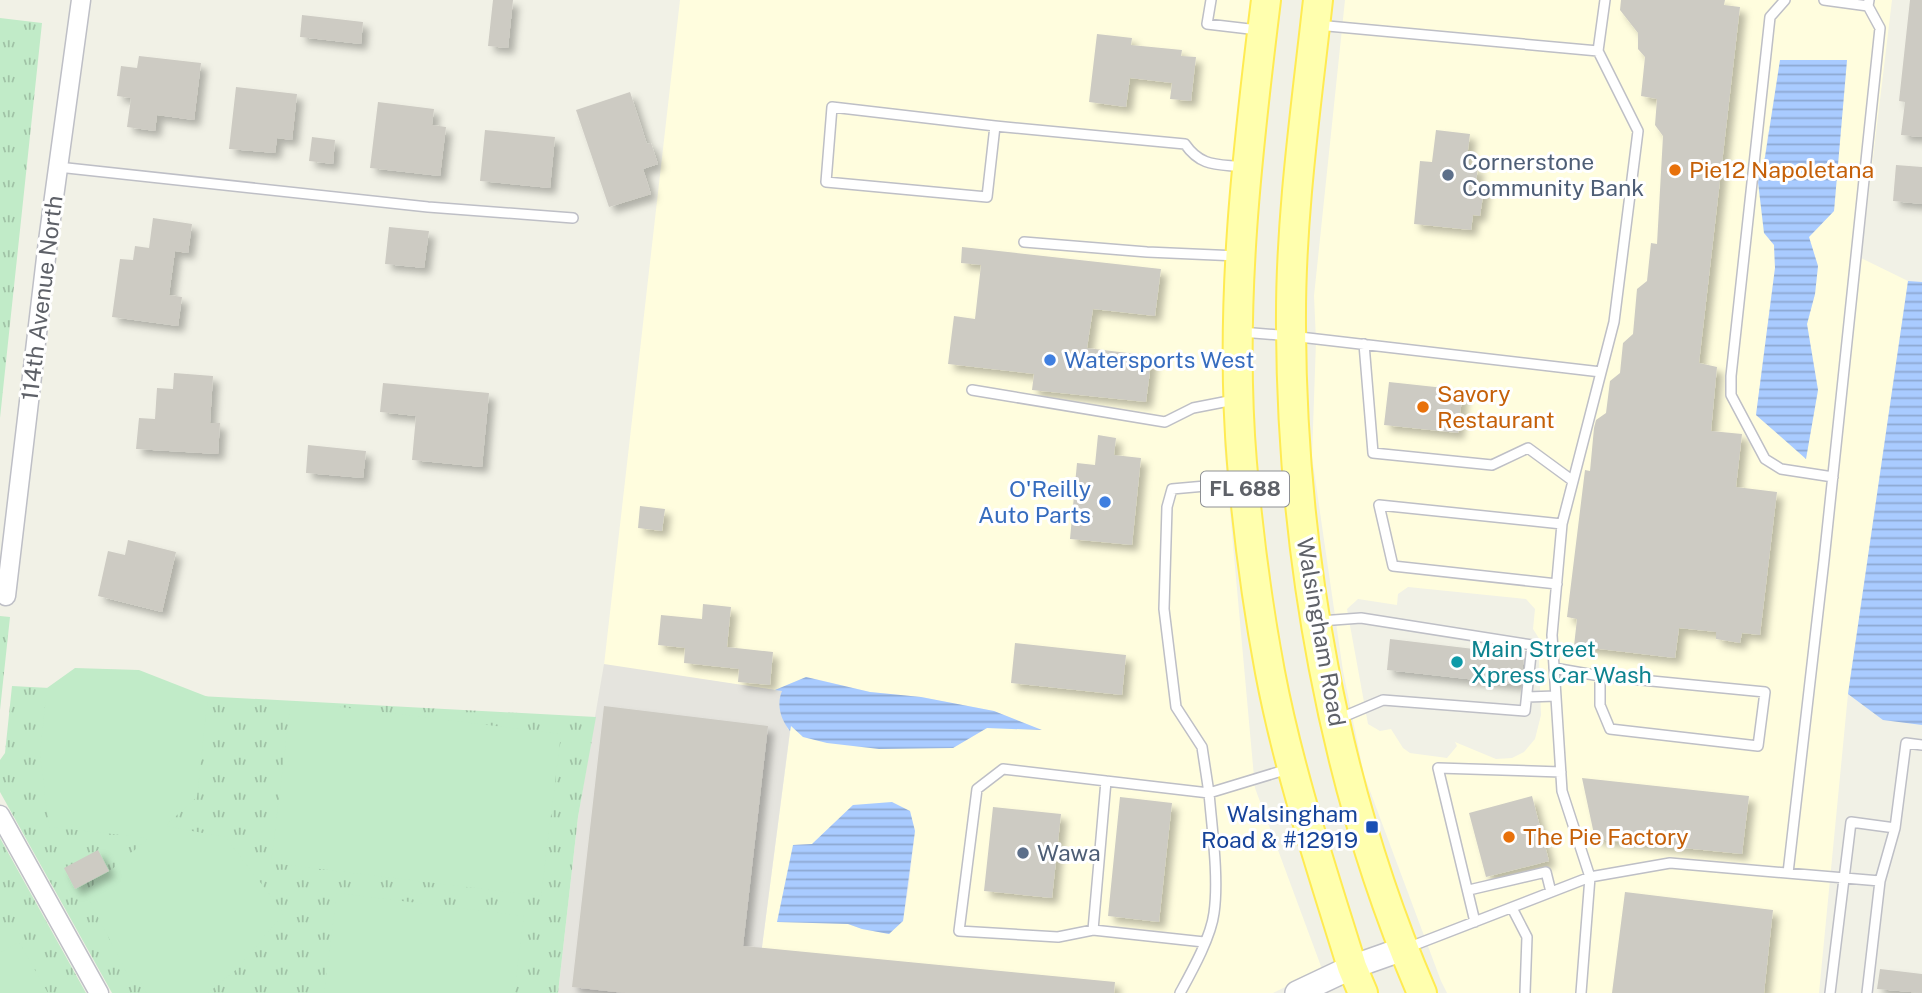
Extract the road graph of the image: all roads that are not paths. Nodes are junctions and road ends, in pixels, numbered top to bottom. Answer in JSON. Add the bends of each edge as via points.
{"nodes":[{"id":1,"x":80,"y":0,"type":"edge"},
{"id":2,"x":1210,"y":0,"type":"edge"},
{"id":3,"x":1266,"y":0,"type":"edge"},
{"id":4,"x":1605,"y":0,"type":"edge"},
{"id":5,"x":1785,"y":0,"type":"edge"},
{"id":6,"x":1824,"y":0,"type":"edge"},
{"id":7,"x":1868,"y":3,"type":"edge"},
{"id":8,"x":1317,"y":13,"type":"edge"},
{"id":9,"x":1262,"y":30,"type":"junction"},
{"id":10,"x":1598,"y":51,"type":"junction"},
{"id":11,"x":995,"y":126,"type":"junction"},
{"id":12,"x":58,"y":167,"type":"junction"},
{"id":13,"x":1247,"y":167,"type":"junction"},
{"id":14,"x":572,"y":218,"type":"dead end"},
{"id":15,"x":1024,"y":242,"type":"dead end"},
{"id":16,"x":1240,"y":257,"type":"junction"},
{"id":17,"x":1238,"y":332,"type":"junction"},
{"id":18,"x":1291,"y":336,"type":"junction"},
{"id":19,"x":1364,"y":344,"type":"junction"},
{"id":20,"x":1601,"y":372,"type":"junction"},
{"id":21,"x":972,"y":390,"type":"dead end"},
{"id":22,"x":1239,"y":399,"type":"junction"},
{"id":23,"x":1833,"y":477,"type":"junction"},
{"id":24,"x":1573,"y":481,"type":"junction"},
{"id":25,"x":1244,"y":483,"type":"junction"},
{"id":26,"x":1562,"y":524,"type":"junction"},
{"id":27,"x":1557,"y":584,"type":"junction"},
{"id":28,"x":6,"y":596,"type":"dead end"},
{"id":29,"x":1315,"y":622,"type":"junction"},
{"id":30,"x":1554,"y":668,"type":"junction"},
{"id":31,"x":1600,"y":676,"type":"junction"},
{"id":32,"x":1556,"y":696,"type":"junction"},
{"id":33,"x":1527,"y":697,"type":"junction"},
{"id":34,"x":1336,"y":719,"type":"junction"},
{"id":35,"x":1922,"y":744,"type":"edge"},
{"id":36,"x":1293,"y":768,"type":"junction"},
{"id":37,"x":1561,"y":772,"type":"junction"},
{"id":38,"x":1106,"y":781,"type":"junction"},
{"id":39,"x":1209,"y":793,"type":"junction"},
{"id":40,"x":0,"y":815,"type":"edge"},
{"id":41,"x":1895,"y":828,"type":"junction"},
{"id":42,"x":1788,"y":873,"type":"junction"},
{"id":43,"x":1590,"y":877,"type":"junction"},
{"id":44,"x":1843,"y":878,"type":"junction"},
{"id":45,"x":1880,"y":881,"type":"junction"},
{"id":46,"x":1469,"y":890,"type":"junction"},
{"id":47,"x":1551,"y":892,"type":"junction"},
{"id":48,"x":1512,"y":908,"type":"junction"},
{"id":49,"x":1475,"y":922,"type":"junction"},
{"id":50,"x":1093,"y":930,"type":"junction"},
{"id":51,"x":1204,"y":942,"type":"junction"},
{"id":52,"x":1403,"y":949,"type":"junction"},
{"id":53,"x":1352,"y":967,"type":"junction"},
{"id":54,"x":99,"y":993,"type":"edge"},
{"id":55,"x":1181,"y":993,"type":"edge"},
{"id":56,"x":1297,"y":993,"type":"edge"},
{"id":57,"x":1363,"y":993,"type":"edge"},
{"id":58,"x":1422,"y":993,"type":"edge"},
{"id":59,"x":1525,"y":993,"type":"edge"},
{"id":60,"x":1581,"y":993,"type":"edge"},
{"id":61,"x":1830,"y":993,"type":"edge"},
{"id":62,"x":1867,"y":993,"type":"edge"}],
"edges":[{"from":1,"to":12,"type":"street","name":"114th Avenue North"},
{"from":2,"to":9,"type":"lane","via":[[1207,24]]},
{"from":3,"to":9,"type":"main road","number":"FL 688"},
{"from":4,"to":10,"type":"lane"},
{"from":5,"to":23,"type":"lane","via":[[1770,18],[1731,395],[1765,459],[1781,470]]},
{"from":6,"to":7,"type":"lane"},
{"from":7,"to":23,"type":"lane","via":[[1880,28]]},
{"from":8,"to":10,"type":"lane"},
{"from":8,"to":18,"type":"main road","name":"Walsingham Road","number":"FL 688","via":[[1294,238]]},
{"from":9,"to":13,"type":"main road","number":"FL 688"},
{"from":10,"to":20,"type":"lane","via":[[1638,131],[1614,322]]},
{"from":11,"to":11,"type":"lane","via":[[832,107],[826,182],[987,197]]},
{"from":11,"to":13,"type":"lane","via":[[1185,144],[1203,162]]},
{"from":12,"to":14,"type":"lane"},
{"from":12,"to":28,"type":"street","name":"114th Avenue North"},
{"from":13,"to":16,"type":"main road","number":"FL 688"},
{"from":15,"to":16,"type":"lane"},
{"from":16,"to":17,"type":"main road","number":"FL 688"},
{"from":17,"to":18,"type":"lane"},
{"from":17,"to":22,"type":"main road","number":"FL 688"},
{"from":18,"to":19,"type":"lane"},
{"from":18,"to":29,"type":"main road","name":"Walsingham Road","number":"FL 688","via":[[1301,528]]},
{"from":19,"to":20,"type":"lane"},
{"from":19,"to":24,"type":"lane","via":[[1373,453],[1492,465],[1528,448]]},
{"from":20,"to":24,"type":"lane"},
{"from":21,"to":22,"type":"lane","via":[[1165,422],[1193,408]]},
{"from":22,"to":25,"type":"main road","number":"FL 688"},
{"from":23,"to":42,"type":"lane"},
{"from":24,"to":26,"type":"lane"},
{"from":25,"to":36,"type":"main road","number":"FL 688","via":[[1270,674]]},
{"from":25,"to":39,"type":"lane","via":[[1172,489],[1167,507],[1164,609],[1176,707],[1202,747]]},
{"from":26,"to":27,"type":"lane"},
{"from":26,"to":27,"type":"lane","via":[[1379,505],[1392,566]]},
{"from":27,"to":30,"type":"lane"},
{"from":29,"to":33,"type":"lane","via":[[1361,618],[1532,645]]},
{"from":29,"to":34,"type":"main road","name":"Walsingham Road","number":"FL 688"},
{"from":30,"to":31,"type":"lane"},
{"from":30,"to":32,"type":"lane"},
{"from":31,"to":31,"type":"lane","via":[[1601,705],[1610,729],[1758,746],[1765,692]]},
{"from":32,"to":33,"type":"lane"},
{"from":32,"to":37,"type":"lane"},
{"from":33,"to":34,"type":"lane","via":[[1525,711],[1383,701]]},
{"from":34,"to":52,"type":"main road","name":"Walsingham Road","number":"FL 688","via":[[1367,840]]},
{"from":35,"to":41,"type":"lane","via":[[1906,743]]},
{"from":36,"to":39,"type":"lane"},
{"from":36,"to":53,"type":"main road","number":"FL 688"},
{"from":37,"to":43,"type":"lane","via":[[1562,790]]},
{"from":37,"to":46,"type":"lane","via":[[1438,768]]},
{"from":38,"to":39,"type":"lane"},
{"from":38,"to":50,"type":"lane"},
{"from":38,"to":50,"type":"lane","via":[[1003,769],[977,789],[959,931],[1058,937]]},
{"from":39,"to":51,"type":"lane","via":[[1214,914]]},
{"from":40,"to":54,"type":"street"},
{"from":41,"to":44,"type":"lane","via":[[1851,822]]},
{"from":41,"to":45,"type":"lane"},
{"from":42,"to":43,"type":"lane","via":[[1670,863]]},
{"from":42,"to":44,"type":"lane"},
{"from":43,"to":47,"type":"lane"},
{"from":43,"to":60,"type":"lane"},
{"from":44,"to":45,"type":"lane"},
{"from":44,"to":61,"type":"lane"},
{"from":45,"to":62,"type":"lane"},
{"from":46,"to":47,"type":"lane","via":[[1546,872]]},
{"from":46,"to":49,"type":"lane"},
{"from":47,"to":48,"type":"lane"},
{"from":48,"to":49,"type":"lane"},
{"from":48,"to":59,"type":"lane","via":[[1527,937]]},
{"from":49,"to":52,"type":"lane"},
{"from":50,"to":51,"type":"lane"},
{"from":51,"to":55,"type":"lane"},
{"from":52,"to":53,"type":"street"},
{"from":52,"to":58,"type":"main road","number":"FL 688"},
{"from":53,"to":56,"type":"street"},
{"from":53,"to":57,"type":"main road","number":"FL 688"}]}
